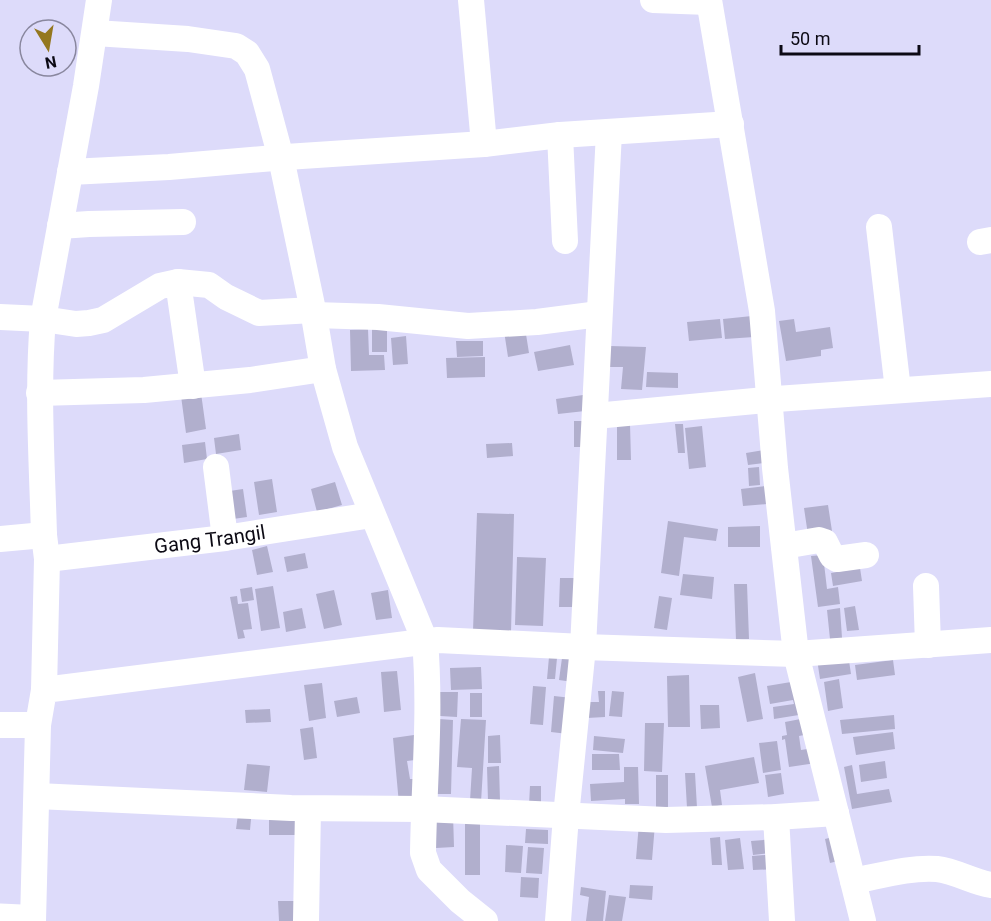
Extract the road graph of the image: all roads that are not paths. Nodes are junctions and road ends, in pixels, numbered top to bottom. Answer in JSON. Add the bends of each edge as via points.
{"nodes":[{"id":1,"x":99,"y":0,"type":"edge"},
{"id":2,"x":471,"y":0,"type":"edge"},
{"id":3,"x":653,"y":0,"type":"edge"},
{"id":4,"x":710,"y":1,"type":"edge"},
{"id":5,"x":95,"y":33,"type":"junction"},
{"id":6,"x":731,"y":124,"type":"junction"},
{"id":7,"x":609,"y":132,"type":"junction"},
{"id":8,"x":560,"y":135,"type":"junction"},
{"id":9,"x":484,"y":144,"type":"junction"},
{"id":10,"x":281,"y":158,"type":"junction"},
{"id":11,"x":70,"y":172,"type":"junction"},
{"id":12,"x":183,"y":222,"type":"dead end"},
{"id":13,"x":60,"y":226,"type":"junction"},
{"id":14,"x":879,"y":227,"type":"dead end"},
{"id":15,"x":565,"y":241,"type":"dead end"},
{"id":16,"x":178,"y":282,"type":"junction"},
{"id":17,"x":320,"y":314,"type":"junction"},
{"id":18,"x":599,"y":314,"type":"junction"},
{"id":19,"x":3,"y":319,"type":"edge"},
{"id":20,"x":43,"y":319,"type":"junction"},
{"id":21,"x":322,"y":369,"type":"junction"},
{"id":22,"x":991,"y":384,"type":"edge"},
{"id":23,"x":193,"y":386,"type":"junction"},
{"id":24,"x":898,"y":390,"type":"junction"},
{"id":25,"x":39,"y":393,"type":"junction"},
{"id":26,"x":769,"y":399,"type":"junction"},
{"id":27,"x":595,"y":416,"type":"junction"},
{"id":28,"x":216,"y":467,"type":"dead end"},
{"id":29,"x":372,"y":515,"type":"junction"},
{"id":30,"x":225,"y":538,"type":"junction"},
{"id":31,"x":0,"y":539,"type":"edge"},
{"id":32,"x":784,"y":546,"type":"junction"},
{"id":33,"x":46,"y":547,"type":"junction"},
{"id":34,"x":866,"y":555,"type":"dead end"},
{"id":35,"x":926,"y":586,"type":"dead end"},
{"id":36,"x":991,"y":640,"type":"edge"},
{"id":37,"x":431,"y":641,"type":"junction"},
{"id":38,"x":928,"y":645,"type":"junction"},
{"id":39,"x":583,"y":647,"type":"junction"},
{"id":40,"x":796,"y":654,"type":"junction"},
{"id":41,"x":44,"y":690,"type":"junction"},
{"id":42,"x":0,"y":724,"type":"edge"},
{"id":43,"x":39,"y":725,"type":"junction"},
{"id":44,"x":37,"y":796,"type":"junction"},
{"id":45,"x":308,"y":808,"type":"junction"},
{"id":46,"x":423,"y":809,"type":"junction"},
{"id":47,"x":836,"y":813,"type":"junction"},
{"id":48,"x":566,"y":816,"type":"junction"},
{"id":49,"x":776,"y":817,"type":"junction"},
{"id":50,"x":853,"y":881,"type":"junction"},
{"id":51,"x":991,"y":885,"type":"edge"},
{"id":52,"x":460,"y":911,"type":"edge"},
{"id":53,"x":0,"y":920,"type":"edge"},
{"id":54,"x":21,"y":921,"type":"edge"},
{"id":55,"x":33,"y":921,"type":"edge"},
{"id":56,"x":306,"y":921,"type":"edge"},
{"id":57,"x":485,"y":921,"type":"edge"},
{"id":58,"x":558,"y":921,"type":"edge"},
{"id":59,"x":782,"y":921,"type":"edge"},
{"id":60,"x":863,"y":921,"type":"edge"}],
"edges":[{"from":1,"to":5,"type":"street"},
{"from":2,"to":9,"type":"street"},
{"from":3,"to":4,"type":"street"},
{"from":4,"to":6,"type":"street"},
{"from":5,"to":10,"type":"street","via":[[188,39],[236,46],[247,53],[257,69]]},
{"from":5,"to":11,"type":"street"},
{"from":6,"to":7,"type":"street"},
{"from":6,"to":26,"type":"street","via":[[762,311]]},
{"from":7,"to":8,"type":"street"},
{"from":7,"to":18,"type":"street"},
{"from":8,"to":9,"type":"street"},
{"from":8,"to":15,"type":"street"},
{"from":9,"to":10,"type":"street"},
{"from":10,"to":11,"type":"street"},
{"from":10,"to":17,"type":"street"},
{"from":11,"to":13,"type":"street"},
{"from":12,"to":13,"type":"street"},
{"from":13,"to":20,"type":"street"},
{"from":14,"to":24,"type":"street"},
{"from":16,"to":17,"type":"street","via":[[209,285],[259,313]]},
{"from":16,"to":20,"type":"street","via":[[160,286],[103,320],[76,324]]},
{"from":16,"to":23,"type":"street"},
{"from":17,"to":18,"type":"street","via":[[468,326]]},
{"from":17,"to":21,"type":"street"},
{"from":18,"to":27,"type":"street"},
{"from":19,"to":20,"type":"street"},
{"from":20,"to":25,"type":"street"},
{"from":21,"to":23,"type":"street"},
{"from":21,"to":29,"type":"street","via":[[345,447]]},
{"from":22,"to":24,"type":"street"},
{"from":23,"to":25,"type":"street"},
{"from":24,"to":26,"type":"street"},
{"from":25,"to":33,"type":"street"},
{"from":26,"to":27,"type":"street"},
{"from":26,"to":32,"type":"street"},
{"from":27,"to":39,"type":"street"},
{"from":28,"to":30,"type":"street"},
{"from":29,"to":30,"type":"street","name":"Gang Trangil"},
{"from":29,"to":37,"type":"street"},
{"from":30,"to":33,"type":"street","name":"Gang Trangil"},
{"from":31,"to":33,"type":"street","name":"Gang Trangil"},
{"from":32,"to":34,"type":"street","via":[[819,540],[837,559]]},
{"from":32,"to":40,"type":"street"},
{"from":33,"to":41,"type":"street"},
{"from":35,"to":38,"type":"street"},
{"from":36,"to":38,"type":"street"},
{"from":37,"to":39,"type":"street"},
{"from":37,"to":41,"type":"street"},
{"from":37,"to":46,"type":"street"},
{"from":38,"to":40,"type":"street"},
{"from":39,"to":40,"type":"street"},
{"from":39,"to":48,"type":"street"},
{"from":40,"to":47,"type":"street"},
{"from":41,"to":43,"type":"street"},
{"from":42,"to":43,"type":"street"},
{"from":43,"to":44,"type":"street"},
{"from":44,"to":45,"type":"street"},
{"from":44,"to":55,"type":"street"},
{"from":45,"to":46,"type":"street"},
{"from":45,"to":56,"type":"street"},
{"from":46,"to":48,"type":"street"},
{"from":46,"to":52,"type":"street","via":[[423,853],[429,870]]},
{"from":47,"to":49,"type":"street"},
{"from":47,"to":50,"type":"street"},
{"from":48,"to":49,"type":"street","via":[[666,820]]},
{"from":48,"to":58,"type":"street"},
{"from":49,"to":59,"type":"street"},
{"from":50,"to":51,"type":"street","via":[[939,869]]},
{"from":50,"to":60,"type":"street"},
{"from":52,"to":57,"type":"street"},
{"from":53,"to":54,"type":"main road"}]}
